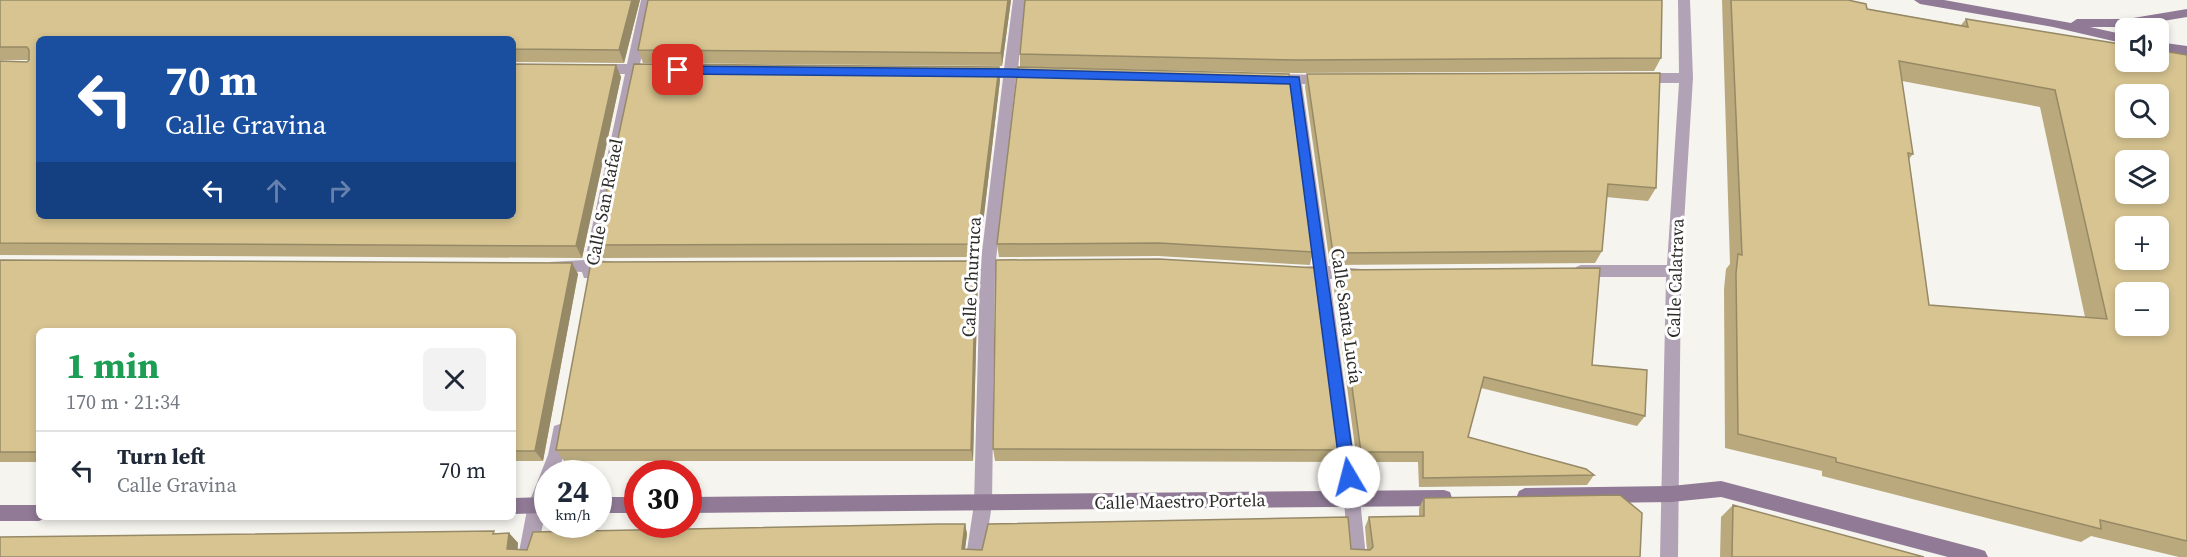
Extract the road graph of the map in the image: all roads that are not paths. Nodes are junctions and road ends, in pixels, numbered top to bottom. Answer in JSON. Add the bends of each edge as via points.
{"nodes":[{"id":1,"x":647,"y":0,"type":"edge"},
{"id":2,"x":1019,"y":0,"type":"edge"},
{"id":3,"x":1684,"y":0,"type":"edge"},
{"id":4,"x":1920,"y":0,"type":"edge"},
{"id":5,"x":2187,"y":13,"type":"edge"},
{"id":6,"x":2053,"y":22,"type":"junction"},
{"id":7,"x":2115,"y":37,"type":"edge"},
{"id":8,"x":2169,"y":48,"type":"edge"},
{"id":9,"x":2187,"y":51,"type":"edge"},
{"id":10,"x":584,"y":69,"type":"edge"},
{"id":11,"x":631,"y":69,"type":"junction"},
{"id":12,"x":666,"y":70,"type":"edge"},
{"id":13,"x":962,"y":73,"type":"edge"},
{"id":14,"x":1010,"y":73,"type":"junction"},
{"id":15,"x":1046,"y":74,"type":"edge"},
{"id":16,"x":1627,"y":78,"type":"edge"},
{"id":17,"x":1686,"y":78,"type":"junction"},
{"id":18,"x":1260,"y":79,"type":"edge"},
{"id":19,"x":1295,"y":80,"type":"junction"},
{"id":20,"x":1343,"y":80,"type":"edge"},
{"id":21,"x":1033,"y":265,"type":"edge"},
{"id":22,"x":543,"y":266,"type":"edge"},
{"id":23,"x":590,"y":266,"type":"junction"},
{"id":24,"x":625,"y":266,"type":"edge"},
{"id":25,"x":941,"y":266,"type":"edge"},
{"id":26,"x":988,"y":266,"type":"junction"},
{"id":27,"x":1286,"y":271,"type":"edge"},
{"id":28,"x":1568,"y":271,"type":"edge"},
{"id":29,"x":1674,"y":271,"type":"junction"},
{"id":30,"x":1368,"y":272,"type":"edge"},
{"id":31,"x":1322,"y":273,"type":"junction"},
{"id":32,"x":587,"y":286,"type":"edge"},
{"id":33,"x":562,"y":421,"type":"edge"},
{"id":34,"x":554,"y":460,"type":"edge"},
{"id":35,"x":1671,"y":494,"type":"junction"},
{"id":36,"x":1458,"y":497,"type":"edge"},
{"id":37,"x":1506,"y":497,"type":"edge"},
{"id":38,"x":1352,"y":499,"type":"junction"},
{"id":39,"x":983,"y":504,"type":"junction"},
{"id":40,"x":534,"y":505,"type":"edge"},
{"id":41,"x":702,"y":505,"type":"edge"},
{"id":42,"x":516,"y":506,"type":"edge"},
{"id":43,"x":0,"y":513,"type":"edge"},
{"id":44,"x":36,"y":513,"type":"edge"},
{"id":45,"x":534,"y":533,"type":"edge"},
{"id":46,"x":527,"y":557,"type":"edge"},
{"id":47,"x":975,"y":557,"type":"edge"},
{"id":48,"x":1357,"y":557,"type":"edge"},
{"id":49,"x":1670,"y":557,"type":"edge"},
{"id":50,"x":1978,"y":557,"type":"edge"}],
"edges":[{"from":1,"to":11,"type":"street","name":"Calle San Rafael"},
{"from":2,"to":14,"type":"street","name":"Calle Churruca"},
{"from":3,"to":17,"type":"street","name":"Calle Calatrava"},
{"from":4,"to":6,"type":"street"},
{"from":5,"to":6,"type":"street","via":[[2127,23]]},
{"from":6,"to":7,"type":"street"},
{"from":8,"to":9,"type":"street"},
{"from":10,"to":11,"type":"street"},
{"from":11,"to":12,"type":"street"},
{"from":11,"to":23,"type":"street","name":"Calle San Rafael"},
{"from":13,"to":14,"type":"street"},
{"from":14,"to":15,"type":"street"},
{"from":14,"to":26,"type":"street","name":"Calle Churruca"},
{"from":16,"to":17,"type":"street"},
{"from":17,"to":29,"type":"street","name":"Calle Calatrava"},
{"from":18,"to":19,"type":"street"},
{"from":19,"to":20,"type":"street"},
{"from":19,"to":31,"type":"street","name":"Calle Santa Lucía"},
{"from":21,"to":26,"type":"street"},
{"from":22,"to":23,"type":"street"},
{"from":23,"to":24,"type":"street"},
{"from":23,"to":32,"type":"street","name":"Calle San Rafael"},
{"from":25,"to":26,"type":"street"},
{"from":26,"to":39,"type":"street","name":"Calle Churruca"},
{"from":27,"to":31,"type":"street"},
{"from":28,"to":29,"type":"street"},
{"from":29,"to":35,"type":"street","name":"Calle Calatrava"},
{"from":30,"to":31,"type":"street"},
{"from":31,"to":38,"type":"street","name":"Calle Santa Lucía"},
{"from":33,"to":34,"type":"street"},
{"from":35,"to":37,"type":"street"},
{"from":35,"to":49,"type":"street","name":"Calle Calatrava"},
{"from":35,"to":50,"type":"street","via":[[1721,489]]},
{"from":36,"to":38,"type":"street","name":"Calle Maestro Portela"},
{"from":38,"to":39,"type":"street","name":"Calle Maestro Portela"},
{"from":38,"to":48,"type":"street","name":"Calle Santa Lucía"},
{"from":39,"to":41,"type":"street","name":"Calle Maestro Portela"},
{"from":39,"to":47,"type":"street","name":"Calle Churruca"},
{"from":40,"to":42,"type":"street"},
{"from":43,"to":44,"type":"street"},
{"from":45,"to":46,"type":"street"}]}
